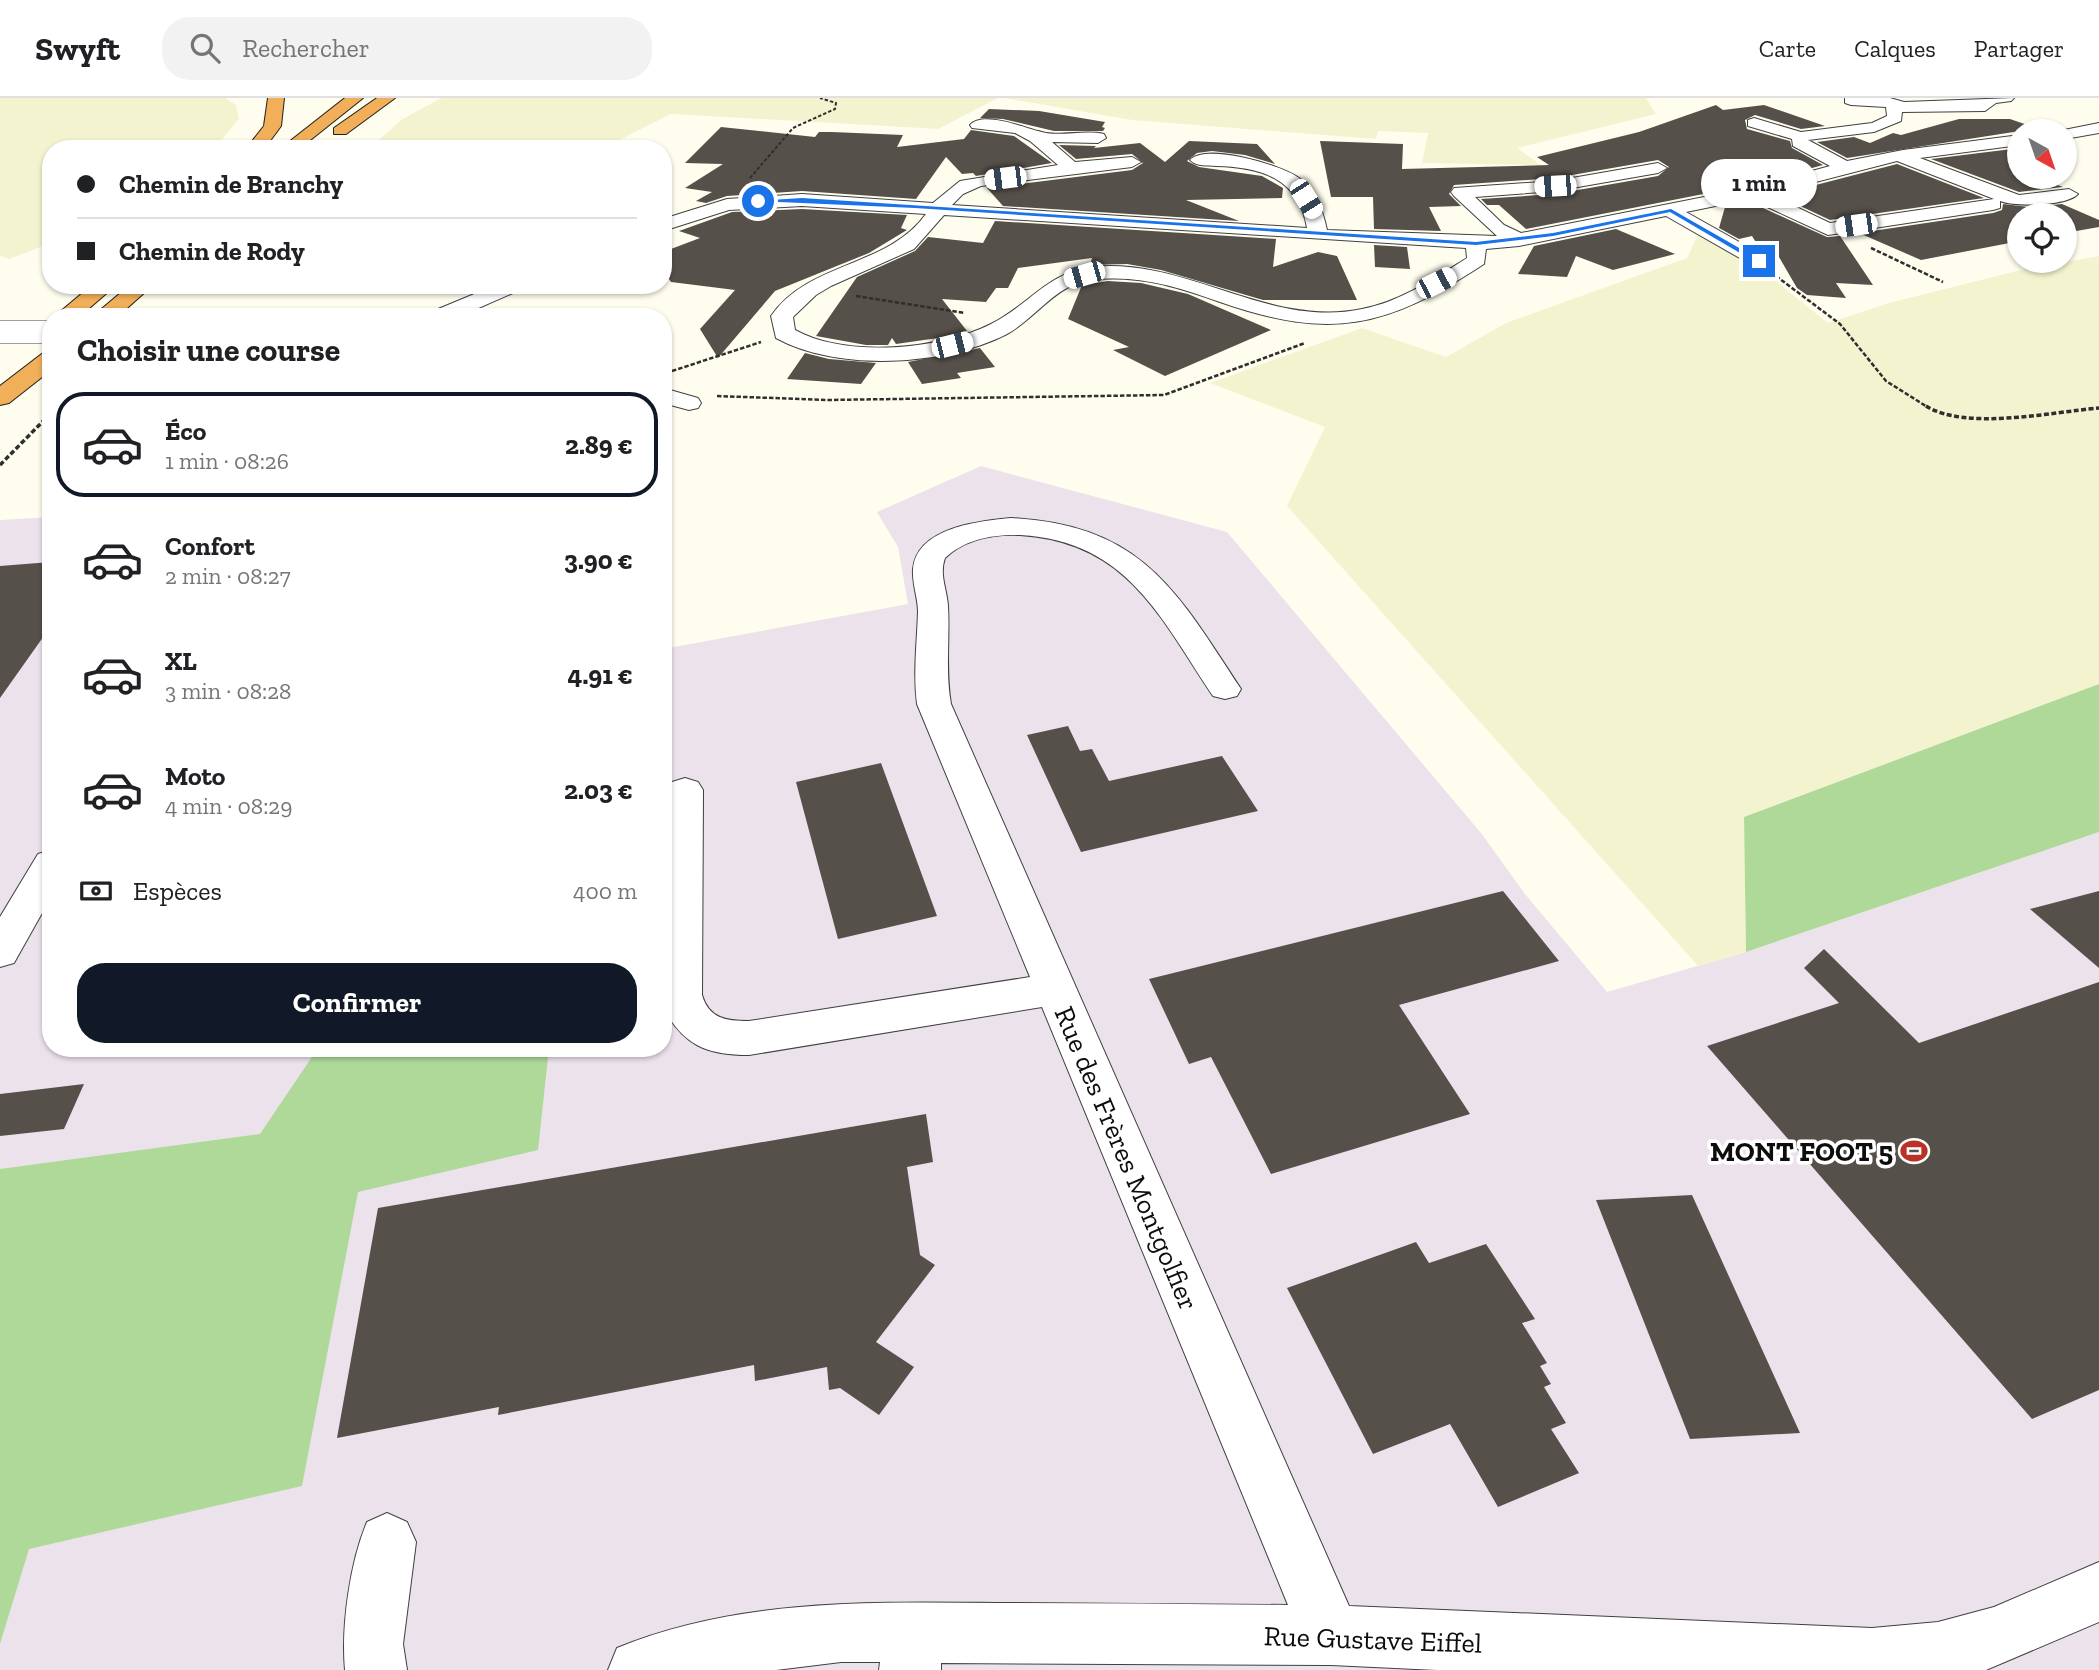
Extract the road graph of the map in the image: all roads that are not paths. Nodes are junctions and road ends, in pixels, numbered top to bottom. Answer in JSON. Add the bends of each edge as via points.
{"nodes":[{"id":1,"x":275,"y":98,"type":"edge"},
{"id":2,"x":355,"y":98,"type":"edge"},
{"id":3,"x":385,"y":98,"type":"edge"},
{"id":4,"x":2006,"y":98,"type":"edge"},
{"id":5,"x":1851,"y":100,"type":"dead end"},
{"id":6,"x":1900,"y":106,"type":"junction"},
{"id":7,"x":1754,"y":123,"type":"dead end"},
{"id":8,"x":978,"y":125,"type":"dead end"},
{"id":9,"x":2095,"y":131,"type":"edge"},
{"id":10,"x":2077,"y":133,"type":"edge"},
{"id":11,"x":1037,"y":137,"type":"junction"},
{"id":12,"x":1801,"y":137,"type":"junction"},
{"id":13,"x":1098,"y":138,"type":"dead end"},
{"id":14,"x":262,"y":140,"type":"edge"},
{"id":15,"x":300,"y":140,"type":"edge"},
{"id":16,"x":329,"y":140,"type":"edge"},
{"id":17,"x":2007,"y":142,"type":"edge"},
{"id":18,"x":1626,"y":153,"type":"dead end"},
{"id":19,"x":1898,"y":156,"type":"junction"},
{"id":20,"x":1300,"y":158,"type":"dead end"},
{"id":21,"x":1199,"y":159,"type":"dead end"},
{"id":22,"x":1132,"y":162,"type":"dead end"},
{"id":23,"x":1845,"y":166,"type":"junction"},
{"id":24,"x":1067,"y":168,"type":"junction"},
{"id":25,"x":1658,"y":168,"type":"junction"},
{"id":26,"x":1275,"y":169,"type":"junction"},
{"id":27,"x":1752,"y":193,"type":"junction"},
{"id":28,"x":2069,"y":194,"type":"dead end"},
{"id":29,"x":1724,"y":199,"type":"junction"},
{"id":30,"x":1993,"y":204,"type":"dead end"},
{"id":31,"x":941,"y":208,"type":"junction"},
{"id":32,"x":1671,"y":211,"type":"junction"},
{"id":33,"x":672,"y":222,"type":"edge"},
{"id":34,"x":1318,"y":234,"type":"junction"},
{"id":35,"x":1519,"y":240,"type":"junction"},
{"id":36,"x":1476,"y":243,"type":"junction"},
{"id":37,"x":1759,"y":261,"type":"road end"},
{"id":38,"x":86,"y":294,"type":"edge"},
{"id":39,"x":94,"y":294,"type":"edge"},
{"id":40,"x":132,"y":294,"type":"edge"},
{"id":41,"x":494,"y":294,"type":"edge"},
{"id":42,"x":72,"y":308,"type":"edge"},
{"id":43,"x":74,"y":308,"type":"edge"},
{"id":44,"x":114,"y":308,"type":"edge"},
{"id":45,"x":461,"y":308,"type":"edge"},
{"id":46,"x":42,"y":329,"type":"edge"},
{"id":47,"x":0,"y":332,"type":"edge"},
{"id":48,"x":42,"y":335,"type":"edge"},
{"id":49,"x":21,"y":350,"type":"dead end"},
{"id":50,"x":42,"y":365,"type":"edge"},
{"id":51,"x":0,"y":397,"type":"edge"},
{"id":52,"x":672,"y":397,"type":"edge"},
{"id":53,"x":689,"y":402,"type":"road end"},
{"id":54,"x":1225,"y":689,"type":"dead end"},
{"id":55,"x":685,"y":790,"type":"dead end"},
{"id":56,"x":42,"y":878,"type":"edge"},
{"id":57,"x":2,"y":945,"type":"edge"},
{"id":58,"x":1054,"y":989,"type":"junction"},
{"id":59,"x":387,"y":1542,"type":"dead end"},
{"id":60,"x":2099,"y":1592,"type":"edge"},
{"id":61,"x":1331,"y":1635,"type":"junction"},
{"id":62,"x":912,"y":1651,"type":"edge"},
{"id":63,"x":376,"y":1670,"type":"edge"},
{"id":64,"x":639,"y":1670,"type":"edge"}],
"edges":[{"from":1,"to":14,"type":"highway","via":[[278,110]]},
{"from":2,"to":15,"type":"highway"},
{"from":3,"to":16,"type":"highway"},
{"from":4,"to":6,"type":"street","via":[[1991,99],[1985,106]]},
{"from":5,"to":6,"type":"street","via":[[1880,100]]},
{"from":6,"to":12,"type":"street","via":[[1894,107],[1895,118],[1885,124]]},
{"from":7,"to":12,"type":"street"},
{"from":8,"to":11,"type":"street","via":[[1018,128]]},
{"from":9,"to":10,"type":"street"},
{"from":11,"to":13,"type":"street"},
{"from":11,"to":24,"type":"street"},
{"from":12,"to":23,"type":"street","via":[[1799,142],[1808,148]]},
{"from":17,"to":19,"type":"street"},
{"from":18,"to":25,"type":"street"},
{"from":19,"to":23,"type":"street"},
{"from":19,"to":28,"type":"street","via":[[2017,201]]},
{"from":20,"to":26,"type":"street"},
{"from":21,"to":26,"type":"street"},
{"from":22,"to":24,"type":"street"},
{"from":23,"to":27,"type":"street"},
{"from":24,"to":31,"type":"street","via":[[965,185]]},
{"from":25,"to":29,"type":"street"},
{"from":25,"to":35,"type":"street","via":[[1555,186],[1460,192],[1497,229]]},
{"from":26,"to":34,"type":"street","via":[[1294,180],[1317,217]]},
{"from":27,"to":29,"type":"street"},
{"from":27,"to":30,"type":"street","via":[[1828,229]]},
{"from":29,"to":32,"type":"street"},
{"from":31,"to":33,"type":"street","via":[[792,200],[727,205]]},
{"from":31,"to":34,"type":"street"},
{"from":31,"to":36,"type":"street","via":[[922,234],[907,245],[812,287],[782,316],[785,334],[825,350],[924,351],[970,341],[1011,322],[1050,287],[1084,275],[1130,271],[1180,279],[1281,314],[1368,315],[1477,260]]},
{"from":32,"to":35,"type":"street"},
{"from":32,"to":37,"type":"street"},
{"from":34,"to":36,"type":"street"},
{"from":35,"to":36,"type":"street"},
{"from":38,"to":42,"type":"highway"},
{"from":39,"to":43,"type":"highway"},
{"from":40,"to":44,"type":"highway"},
{"from":41,"to":45,"type":"street"},
{"from":46,"to":47,"type":"street","bridge":true},
{"from":48,"to":49,"type":"highway"},
{"from":50,"to":51,"type":"highway"},
{"from":52,"to":53,"type":"street"},
{"from":54,"to":58,"type":"street","name":"Rue des Frères Montgolfier","via":[[1157,589],[1140,572],[1070,536],[1023,526],[974,531],[933,553],[926,569],[933,605],[929,680],[939,717]]},
{"from":55,"to":58,"type":"street","via":[[681,995],[689,1019],[700,1028],[731,1039],[749,1038]]},
{"from":56,"to":57,"type":"street"},
{"from":58,"to":61,"type":"street","name":"Rue des Frères Montgolfier"},
{"from":59,"to":63,"type":"street","via":[[373,1644]]},
{"from":60,"to":61,"type":"street","name":"Rue Gustave Eiffel","via":[[1996,1637],[1938,1652],[1872,1659]]},
{"from":61,"to":62,"type":"street","name":"Rue Gustave Eiffel"},
{"from":62,"to":64,"type":"street","name":"Rue Gustave Eiffel","via":[[841,1632],[776,1638]]}]}
